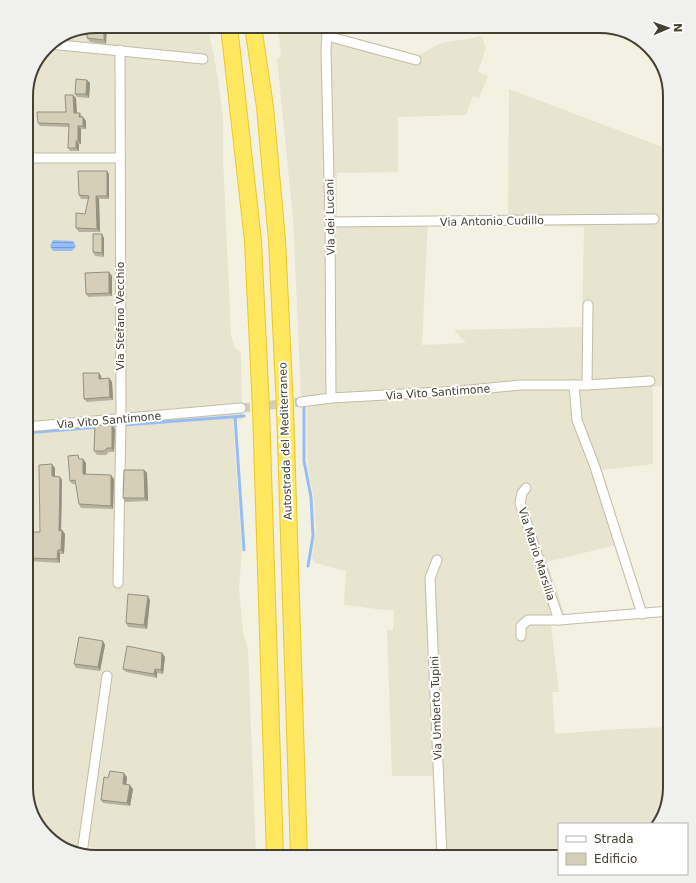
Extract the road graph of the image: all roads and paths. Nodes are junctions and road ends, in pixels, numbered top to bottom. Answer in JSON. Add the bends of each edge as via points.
{"nodes":[{"id":1,"x":219,"y":33,"type":"edge"},
{"id":2,"x":230,"y":33,"type":"edge"},
{"id":3,"x":254,"y":33,"type":"edge"},
{"id":4,"x":264,"y":33,"type":"edge"},
{"id":5,"x":331,"y":33,"type":"edge"},
{"id":6,"x":328,"y":36,"type":"junction"},
{"id":7,"x":60,"y":45,"type":"edge"},
{"id":8,"x":120,"y":50,"type":"junction"},
{"id":9,"x":203,"y":59,"type":"dead end"},
{"id":10,"x":416,"y":60,"type":"dead end"},
{"id":11,"x":239,"y":107,"type":"junction"},
{"id":12,"x":265,"y":107,"type":"junction"},
{"id":13,"x":33,"y":158,"type":"edge"},
{"id":14,"x":120,"y":158,"type":"junction"},
{"id":15,"x":654,"y":219,"type":"dead end"},
{"id":16,"x":330,"y":222,"type":"junction"},
{"id":17,"x":588,"y":305,"type":"dead end"},
{"id":18,"x":650,"y":381,"type":"dead end"},
{"id":19,"x":574,"y":385,"type":"junction"},
{"id":20,"x":587,"y":385,"type":"junction"},
{"id":21,"x":331,"y":398,"type":"junction"},
{"id":22,"x":301,"y":402,"type":"tunnel mouth"},
{"id":23,"x":241,"y":408,"type":"tunnel mouth"},
{"id":24,"x":120,"y":420,"type":"junction"},
{"id":25,"x":33,"y":427,"type":"edge"},
{"id":26,"x":526,"y":488,"type":"dead end"},
{"id":27,"x":437,"y":560,"type":"dead end"},
{"id":28,"x":118,"y":583,"type":"dead end"},
{"id":29,"x":663,"y":612,"type":"edge"},
{"id":30,"x":642,"y":614,"type":"junction"},
{"id":31,"x":559,"y":620,"type":"junction"},
{"id":32,"x":521,"y":636,"type":"dead end"},
{"id":33,"x":107,"y":676,"type":"dead end"},
{"id":34,"x":83,"y":848,"type":"edge"},
{"id":35,"x":275,"y":850,"type":"edge"},
{"id":36,"x":299,"y":850,"type":"edge"},
{"id":37,"x":442,"y":850,"type":"edge"}],
"edges":[{"from":1,"to":11,"type":"highway","via":[[227,72]]},
{"from":2,"to":11,"type":"highway"},
{"from":3,"to":12,"type":"highway","name":"Autostrada del Mediterraneo"},
{"from":4,"to":12,"type":"highway","via":[[268,60]]},
{"from":5,"to":6,"type":"street"},
{"from":6,"to":10,"type":"street"},
{"from":6,"to":16,"type":"street","name":"Via dei Lucani","via":[[326,49]]},
{"from":7,"to":8,"type":"street"},
{"from":8,"to":9,"type":"street"},
{"from":8,"to":14,"type":"street","name":"Via Stefano Vecchio"},
{"from":11,"to":35,"type":"highway","via":[[253,241]]},
{"from":12,"to":36,"type":"highway","name":"Autostrada del Mediterraneo","via":[[277,240],[285,408]]},
{"from":13,"to":14,"type":"street"},
{"from":14,"to":24,"type":"street","name":"Via Stefano Vecchio"},
{"from":15,"to":16,"type":"street","name":"Via Antonio Cudillo"},
{"from":16,"to":21,"type":"street","name":"Via dei Lucani"},
{"from":17,"to":20,"type":"street"},
{"from":18,"to":20,"type":"street","name":"Via Vito Santimone"},
{"from":19,"to":20,"type":"street","name":"Via Vito Santimone"},
{"from":19,"to":21,"type":"street","name":"Via Vito Santimone","via":[[520,385]]},
{"from":19,"to":30,"type":"street","via":[[577,420]]},
{"from":21,"to":22,"type":"street","name":"Via Vito Santimone"},
{"from":23,"to":24,"type":"street","name":"Via Vito Santimone"},
{"from":24,"to":25,"type":"street","name":"Via Vito Santimone"},
{"from":24,"to":28,"type":"street","name":"Via Stefano Vecchio"},
{"from":26,"to":31,"type":"street","name":"Via Mario Marsilia","via":[[520,503]]},
{"from":27,"to":37,"type":"street","name":"Via Umberto Tupini","via":[[430,578]]},
{"from":29,"to":30,"type":"street"},
{"from":30,"to":31,"type":"street"},
{"from":31,"to":32,"type":"street","via":[[528,620],[521,626]]},
{"from":33,"to":34,"type":"street"}]}
